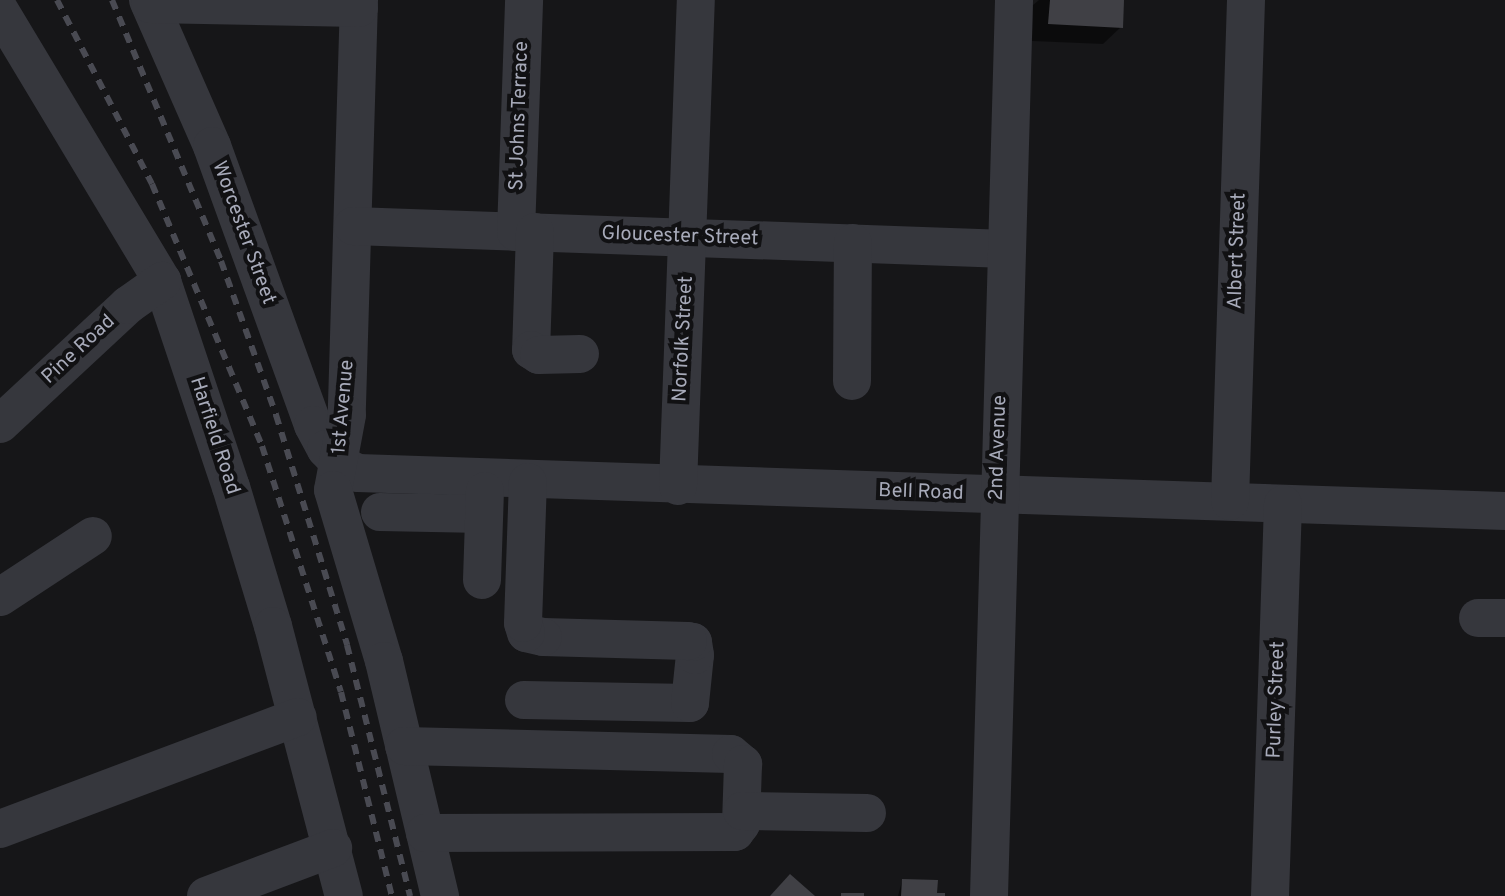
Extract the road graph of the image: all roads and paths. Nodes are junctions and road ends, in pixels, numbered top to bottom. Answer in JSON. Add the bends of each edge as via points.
{"nodes":[{"id":1,"x":524,"y":0,"type":"edge"},
{"id":2,"x":696,"y":0,"type":"edge"},
{"id":3,"x":1014,"y":0,"type":"edge"},
{"id":4,"x":1246,"y":0,"type":"edge"},
{"id":5,"x":149,"y":2,"type":"edge"},
{"id":6,"x":359,"y":4,"type":"edge"},
{"id":7,"x":3,"y":23,"type":"edge"},
{"id":8,"x":353,"y":226,"type":"junction"},
{"id":9,"x":526,"y":232,"type":"junction"},
{"id":10,"x":689,"y":237,"type":"junction"},
{"id":11,"x":853,"y":243,"type":"junction"},
{"id":12,"x":1007,"y":249,"type":"junction"},
{"id":13,"x":162,"y":281,"type":"junction"},
{"id":14,"x":580,"y":354,"type":"dead end"},
{"id":15,"x":852,"y":381,"type":"dead end"},
{"id":16,"x":0,"y":424,"type":"edge"},
{"id":17,"x":340,"y":464,"type":"junction"},
{"id":18,"x":528,"y":482,"type":"junction"},
{"id":19,"x":678,"y":486,"type":"junction"},
{"id":20,"x":997,"y":495,"type":"junction"},
{"id":21,"x":485,"y":497,"type":"junction"},
{"id":22,"x":1230,"y":501,"type":"junction"},
{"id":23,"x":1283,"y":504,"type":"junction"},
{"id":24,"x":1505,"y":511,"type":"edge"},
{"id":25,"x":380,"y":512,"type":"dead end"},
{"id":26,"x":93,"y":536,"type":"dead end"},
{"id":27,"x":482,"y":580,"type":"dead end"},
{"id":28,"x":0,"y":597,"type":"edge"},
{"id":29,"x":524,"y":700,"type":"dead end"},
{"id":30,"x":298,"y":717,"type":"junction"},
{"id":31,"x":404,"y":746,"type":"junction"},
{"id":32,"x":742,"y":811,"type":"junction"},
{"id":33,"x":867,"y":813,"type":"dead end"},
{"id":34,"x":0,"y":829,"type":"edge"},
{"id":35,"x":425,"y":833,"type":"junction"},
{"id":36,"x":333,"y":848,"type":"junction"},
{"id":37,"x":247,"y":889,"type":"edge"},
{"id":38,"x":206,"y":896,"type":"edge"},
{"id":39,"x":344,"y":896,"type":"edge"},
{"id":40,"x":440,"y":896,"type":"edge"},
{"id":41,"x":989,"y":896,"type":"edge"},
{"id":42,"x":1270,"y":896,"type":"edge"}],
"edges":[{"from":1,"to":9,"type":"street","name":"St Johns Terrace"},
{"from":2,"to":10,"type":"street","name":"Norfolk Street"},
{"from":3,"to":12,"type":"street","name":"2nd Avenue"},
{"from":4,"to":22,"type":"street","name":"Albert Street"},
{"from":5,"to":6,"type":"street"},
{"from":5,"to":17,"type":"street","name":"Worcester Street","via":[[212,146],[313,425]]},
{"from":6,"to":8,"type":"street","name":"1st Avenue"},
{"from":7,"to":13,"type":"street","name":"Harfield Road"},
{"from":8,"to":9,"type":"street","name":"Gloucester Street"},
{"from":8,"to":17,"type":"street","name":"1st Avenue","via":[[347,415]]},
{"from":9,"to":10,"type":"street","name":"Gloucester Street"},
{"from":9,"to":14,"type":"street","name":"St Johns Terrace","via":[[531,350],[539,355]]},
{"from":10,"to":11,"type":"street","name":"Gloucester Street"},
{"from":10,"to":19,"type":"street","name":"Norfolk Street"},
{"from":11,"to":12,"type":"street","name":"Gloucester Street"},
{"from":11,"to":15,"type":"street"},
{"from":12,"to":20,"type":"street","name":"2nd Avenue"},
{"from":13,"to":16,"type":"street","name":"Pine Road","via":[[128,305]]},
{"from":13,"to":30,"type":"street","name":"Harfield Road","via":[[231,487]]},
{"from":17,"to":21,"type":"street","name":"Bell Road","via":[[358,473]]},
{"from":17,"to":31,"type":"street","name":"1st Avenue","via":[[333,490]]},
{"from":18,"to":19,"type":"street","name":"Bell Road"},
{"from":18,"to":21,"type":"street","name":"Bell Road"},
{"from":18,"to":29,"type":"street","via":[[526,633],[688,641],[693,642],[695,655],[692,698],[683,705]]},
{"from":19,"to":20,"type":"street","name":"Bell Road"},
{"from":20,"to":22,"type":"street","name":"Bell Road"},
{"from":20,"to":41,"type":"street","name":"2nd Avenue"},
{"from":21,"to":25,"type":"street"},
{"from":21,"to":27,"type":"street"},
{"from":22,"to":23,"type":"street","name":"Bell Road"},
{"from":23,"to":24,"type":"street","name":"Bell Road"},
{"from":23,"to":42,"type":"street","name":"Purley Street"},
{"from":26,"to":28,"type":"street"},
{"from":30,"to":34,"type":"street"},
{"from":30,"to":36,"type":"street","name":"Harfield Road"},
{"from":31,"to":32,"type":"street","via":[[731,754],[743,764]]},
{"from":31,"to":35,"type":"street","name":"1st Avenue"},
{"from":32,"to":33,"type":"street"},
{"from":32,"to":35,"type":"street","via":[[739,829],[728,833]]},
{"from":35,"to":40,"type":"street","name":"1st Avenue"},
{"from":36,"to":37,"type":"street"},
{"from":36,"to":39,"type":"street","name":"Harfield Road"},
{"from":37,"to":38,"type":"street"}]}
